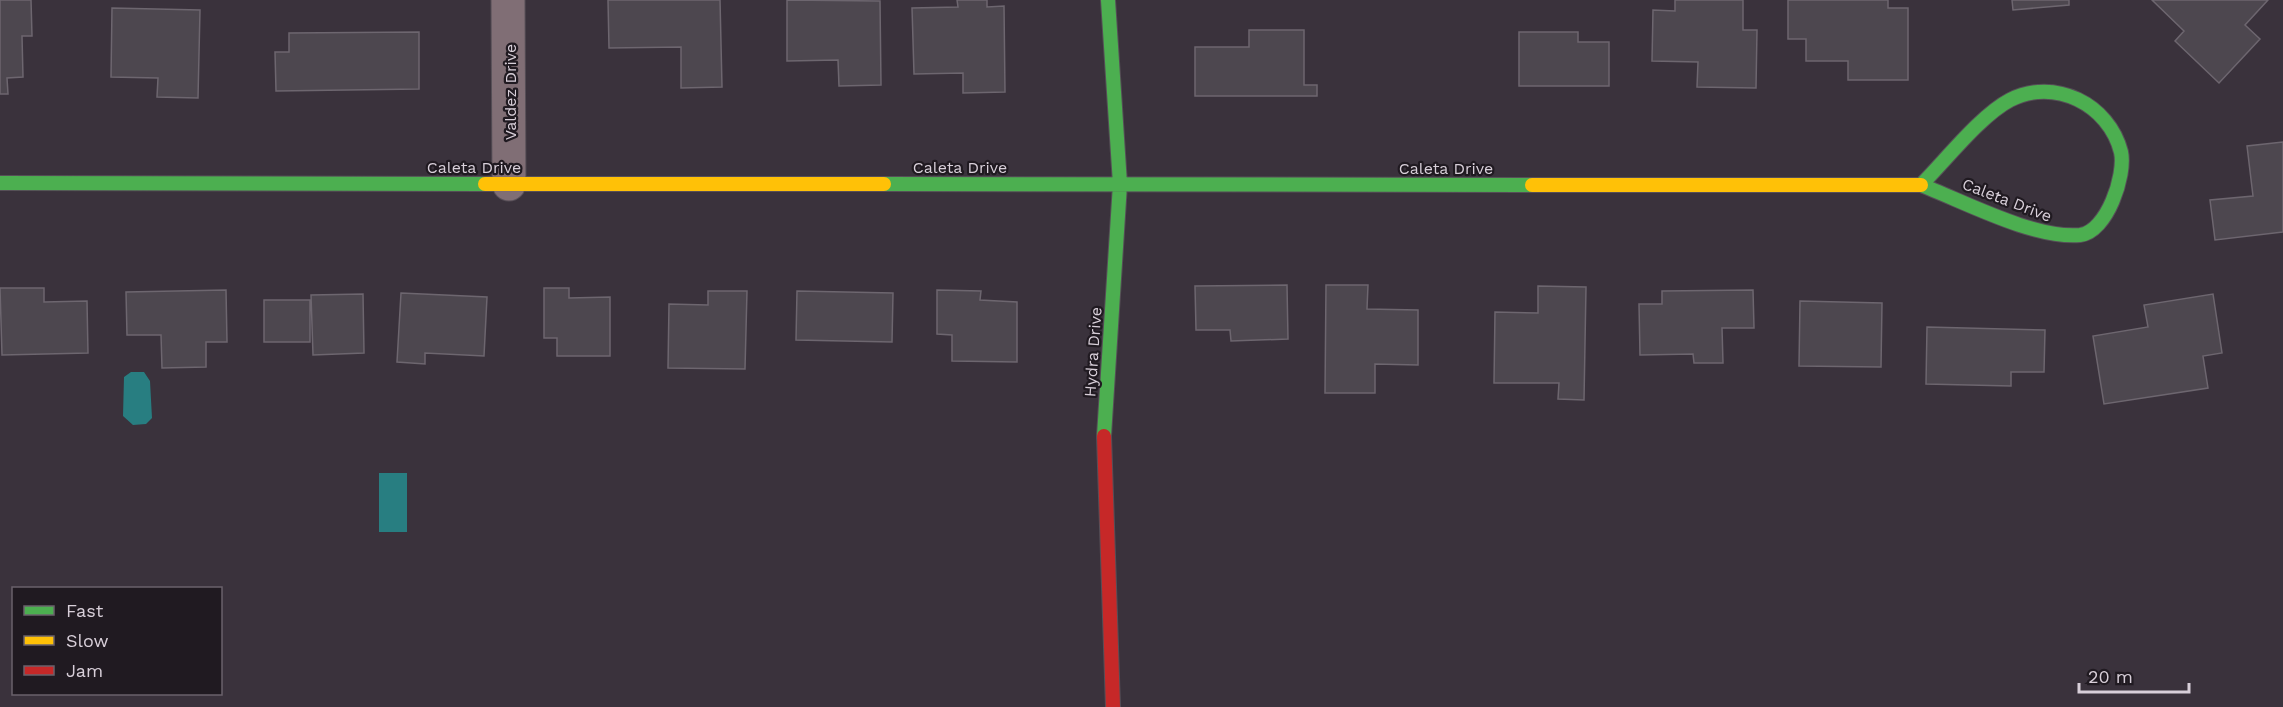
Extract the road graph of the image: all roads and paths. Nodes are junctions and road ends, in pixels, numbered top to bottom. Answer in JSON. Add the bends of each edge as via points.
{"nodes":[{"id":1,"x":508,"y":0,"type":"edge"},
{"id":2,"x":1108,"y":0,"type":"edge"},
{"id":3,"x":0,"y":183,"type":"edge"},
{"id":4,"x":509,"y":184,"type":"junction"},
{"id":5,"x":1120,"y":184,"type":"junction"},
{"id":6,"x":1921,"y":185,"type":"junction"},
{"id":7,"x":1113,"y":707,"type":"edge"}],
"edges":[{"from":1,"to":4,"type":"street","name":"Valdez Drive"},
{"from":2,"to":5,"type":"street","name":"Hydra Drive"},
{"from":3,"to":4,"type":"street","name":"Caleta Drive"},
{"from":4,"to":5,"type":"street","name":"Caleta Drive"},
{"from":5,"to":6,"type":"street","name":"Caleta Drive"},
{"from":5,"to":7,"type":"street","name":"Hydra Drive","via":[[1104,436]]},
{"from":6,"to":6,"type":"street","name":"Caleta Drive","via":[[2049,235],[2083,235],[2106,218],[2117,188],[2121,153],[2094,107],[2072,95],[2040,92],[2010,100],[1984,120]]}]}
